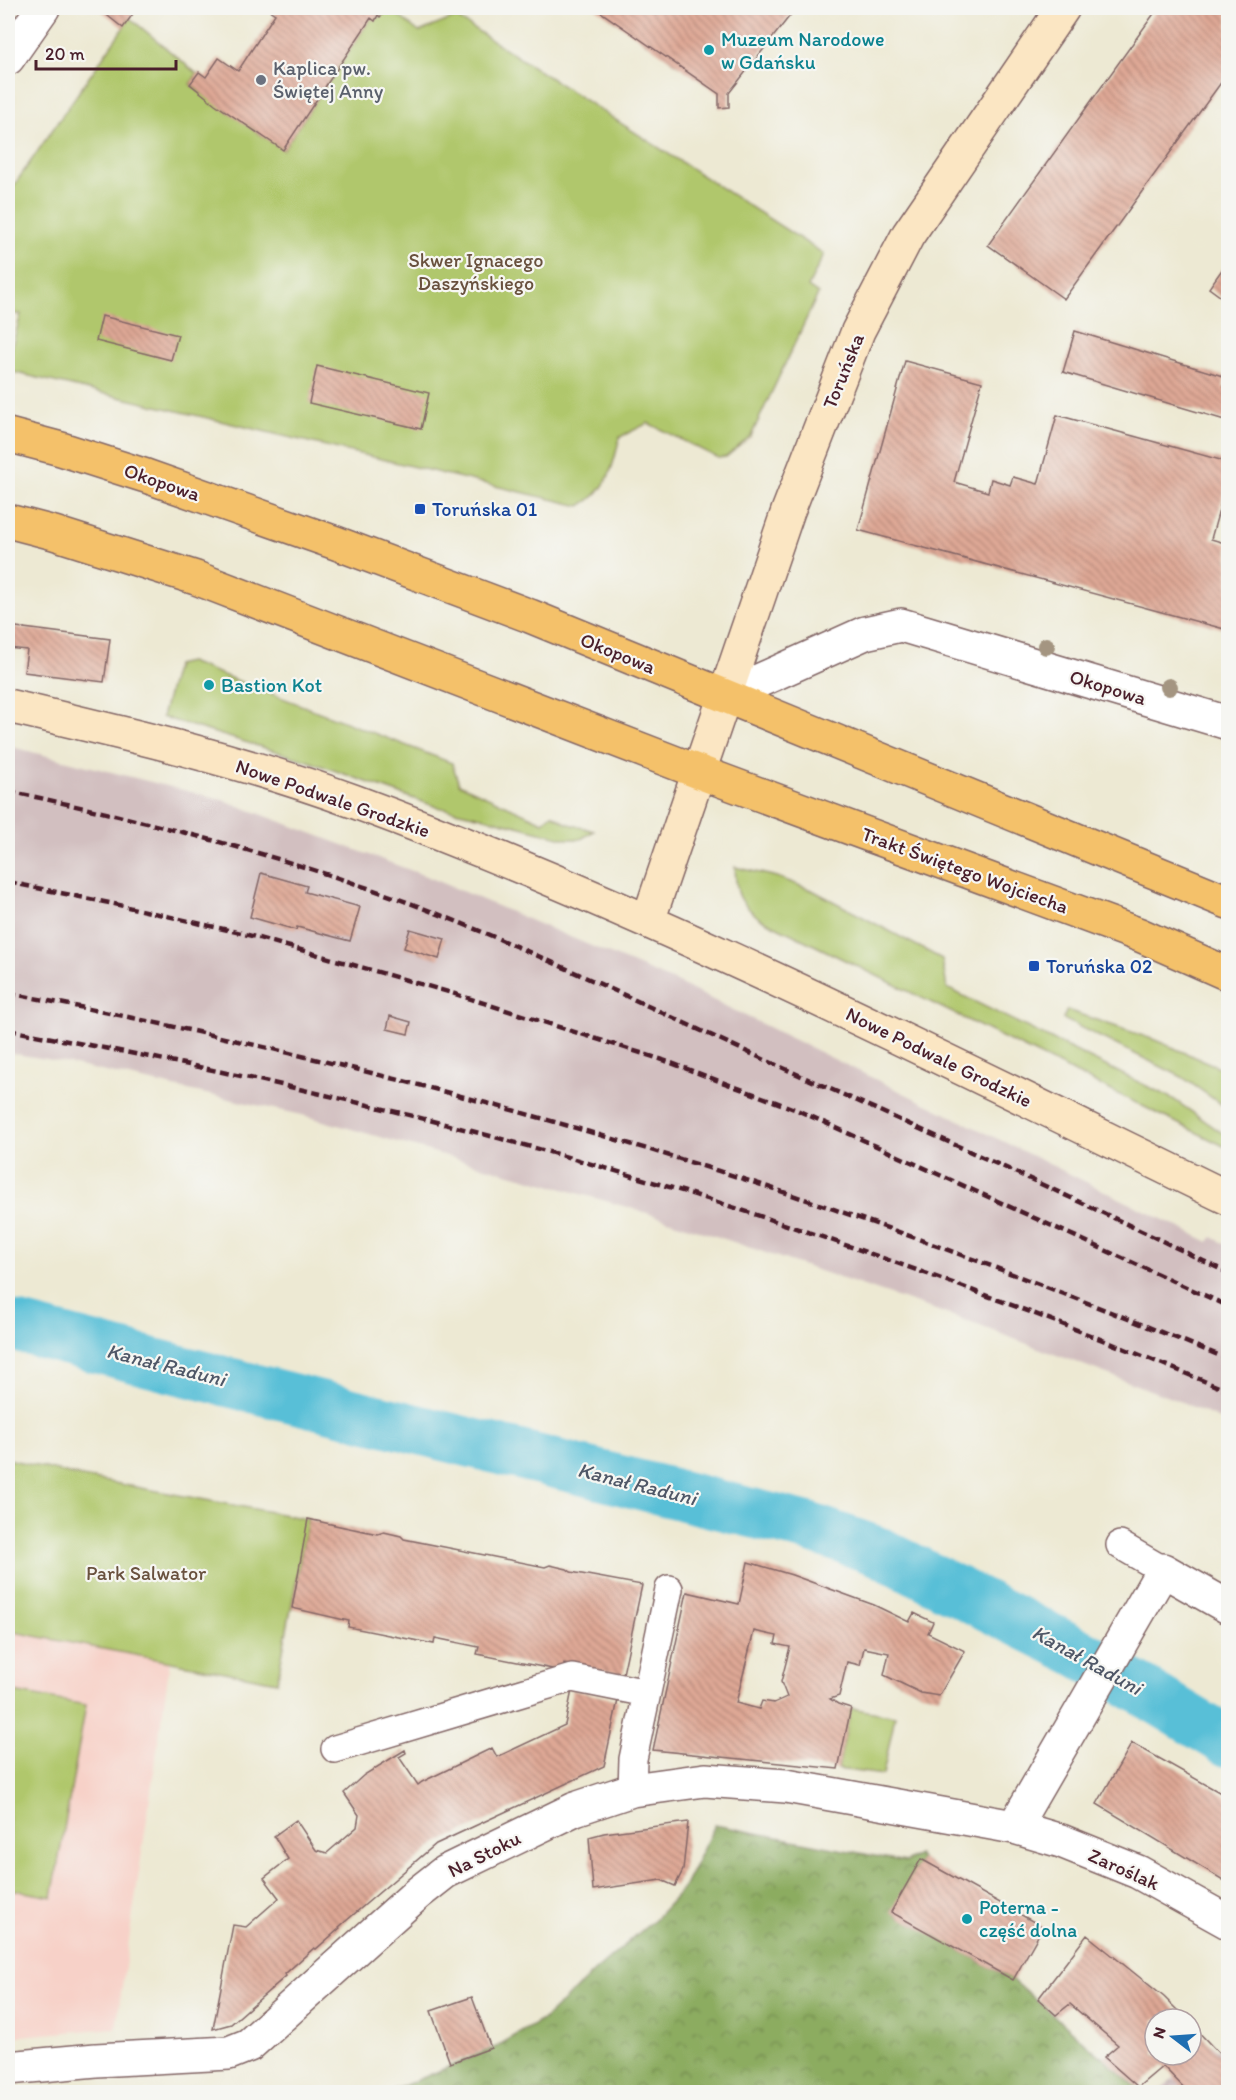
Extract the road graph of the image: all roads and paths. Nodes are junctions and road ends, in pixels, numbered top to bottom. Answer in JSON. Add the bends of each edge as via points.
{"nodes":[{"id":1,"x":43,"y":8,"type":"edge"},
{"id":2,"x":1064,"y":8,"type":"edge"},
{"id":3,"x":8,"y":58,"type":"edge"},
{"id":4,"x":8,"y":435,"type":"edge"},
{"id":5,"x":8,"y":521,"type":"edge"},
{"id":6,"x":725,"y":696,"type":"junction"},
{"id":7,"x":8,"y":706,"type":"edge"},
{"id":8,"x":1228,"y":723,"type":"edge"},
{"id":9,"x":699,"y":772,"type":"junction"},
{"id":10,"x":1228,"y":902,"type":"edge"},
{"id":11,"x":648,"y":921,"type":"junction"},
{"id":12,"x":1228,"y":974,"type":"edge"},
{"id":13,"x":1228,"y":1198,"type":"edge"},
{"id":14,"x":1120,"y":1545,"type":"dead end"},
{"id":15,"x":1163,"y":1570,"type":"junction"},
{"id":16,"x":669,"y":1589,"type":"dead end"},
{"id":17,"x":1228,"y":1607,"type":"edge"},
{"id":18,"x":647,"y":1693,"type":"junction"},
{"id":19,"x":335,"y":1749,"type":"dead end"},
{"id":20,"x":632,"y":1790,"type":"junction"},
{"id":21,"x":1014,"y":1827,"type":"junction"},
{"id":22,"x":1228,"y":1922,"type":"edge"},
{"id":23,"x":8,"y":2068,"type":"edge"}],
"edges":[{"from":1,"to":3,"type":"street"},
{"from":2,"to":6,"type":"street","name":"Toruńska","via":[[908,235],[858,331],[789,511]]},
{"from":4,"to":6,"type":"main road","name":"Okopowa","via":[[146,476],[336,543],[530,616]]},
{"from":5,"to":9,"type":"main road","via":[[196,578]]},
{"from":6,"to":8,"type":"street","name":"Okopowa","via":[[865,633],[901,624]]},
{"from":6,"to":9,"type":"street","name":"Toruńska"},
{"from":6,"to":10,"type":"main road"},
{"from":7,"to":11,"type":"street","name":"Nowe Podwale Grodzkie","via":[[236,764],[350,800]]},
{"from":9,"to":11,"type":"street"},
{"from":9,"to":12,"type":"main road","name":"Trakt Świętego Wojciecha","via":[[1140,935]]},
{"from":11,"to":13,"type":"street","name":"Nowe Podwale Grodzkie","via":[[795,987]]},
{"from":14,"to":15,"type":"lane"},
{"from":15,"to":17,"type":"street"},
{"from":15,"to":21,"type":"street"},
{"from":16,"to":18,"type":"lane"},
{"from":18,"to":19,"type":"lane","via":[[572,1678]]},
{"from":18,"to":20,"type":"lane","via":[[633,1759]]},
{"from":20,"to":21,"type":"street","name":"Na Stoku","via":[[705,1780],[786,1786]]},
{"from":20,"to":23,"type":"street","name":"Na Stoku","via":[[575,1809],[445,1872],[249,2045],[229,2053]]},
{"from":21,"to":22,"type":"street","name":"Zaroślak","via":[[1138,1872]]}]}
